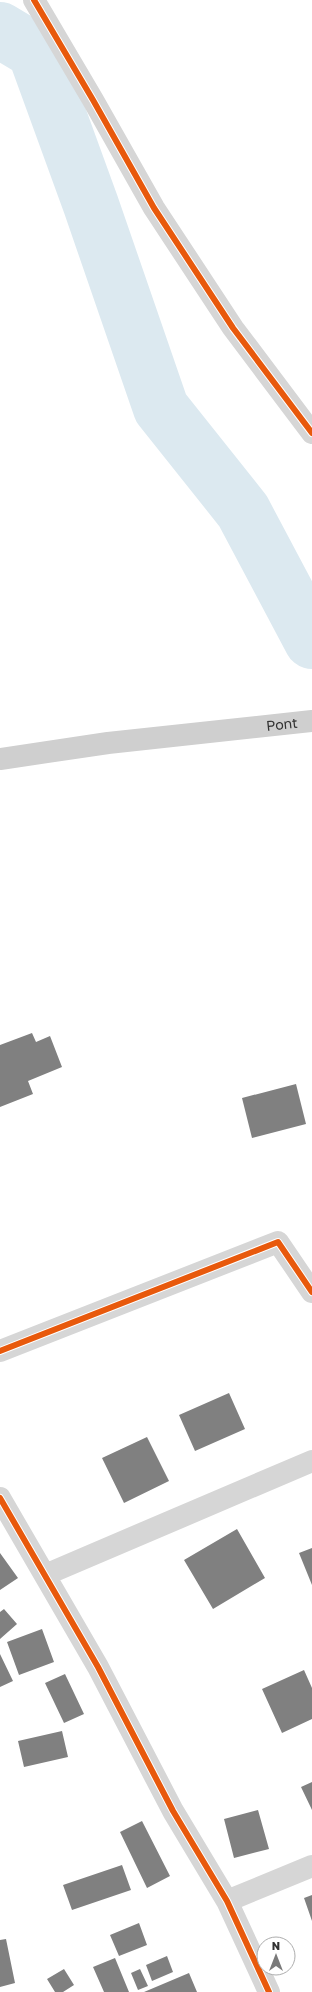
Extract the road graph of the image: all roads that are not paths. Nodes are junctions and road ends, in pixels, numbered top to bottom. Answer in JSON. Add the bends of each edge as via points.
{"nodes":[{"id":1,"x":34,"y":0,"type":"edge"},
{"id":2,"x":312,"y":433,"type":"edge"},
{"id":3,"x":312,"y":721,"type":"edge"},
{"id":4,"x":0,"y":759,"type":"edge"},
{"id":5,"x":312,"y":1292,"type":"edge"},
{"id":6,"x":0,"y":1351,"type":"edge"},
{"id":7,"x":312,"y":1461,"type":"edge"},
{"id":8,"x":0,"y":1498,"type":"edge"},
{"id":9,"x":45,"y":1575,"type":"junction"},
{"id":10,"x":312,"y":1866,"type":"edge"},
{"id":11,"x":227,"y":1901,"type":"junction"},
{"id":12,"x":269,"y":1992,"type":"edge"}],
"edges":[{"from":1,"to":2,"type":"street","via":[[154,208],[233,328]]},
{"from":3,"to":4,"type":"main road","name":"Pont","via":[[108,743]]},
{"from":5,"to":6,"type":"street","via":[[278,1242]]},
{"from":7,"to":9,"type":"street"},
{"from":8,"to":9,"type":"street"},
{"from":9,"to":11,"type":"street","via":[[98,1667],[174,1811]]},
{"from":10,"to":11,"type":"street"},
{"from":11,"to":12,"type":"street"}]}
